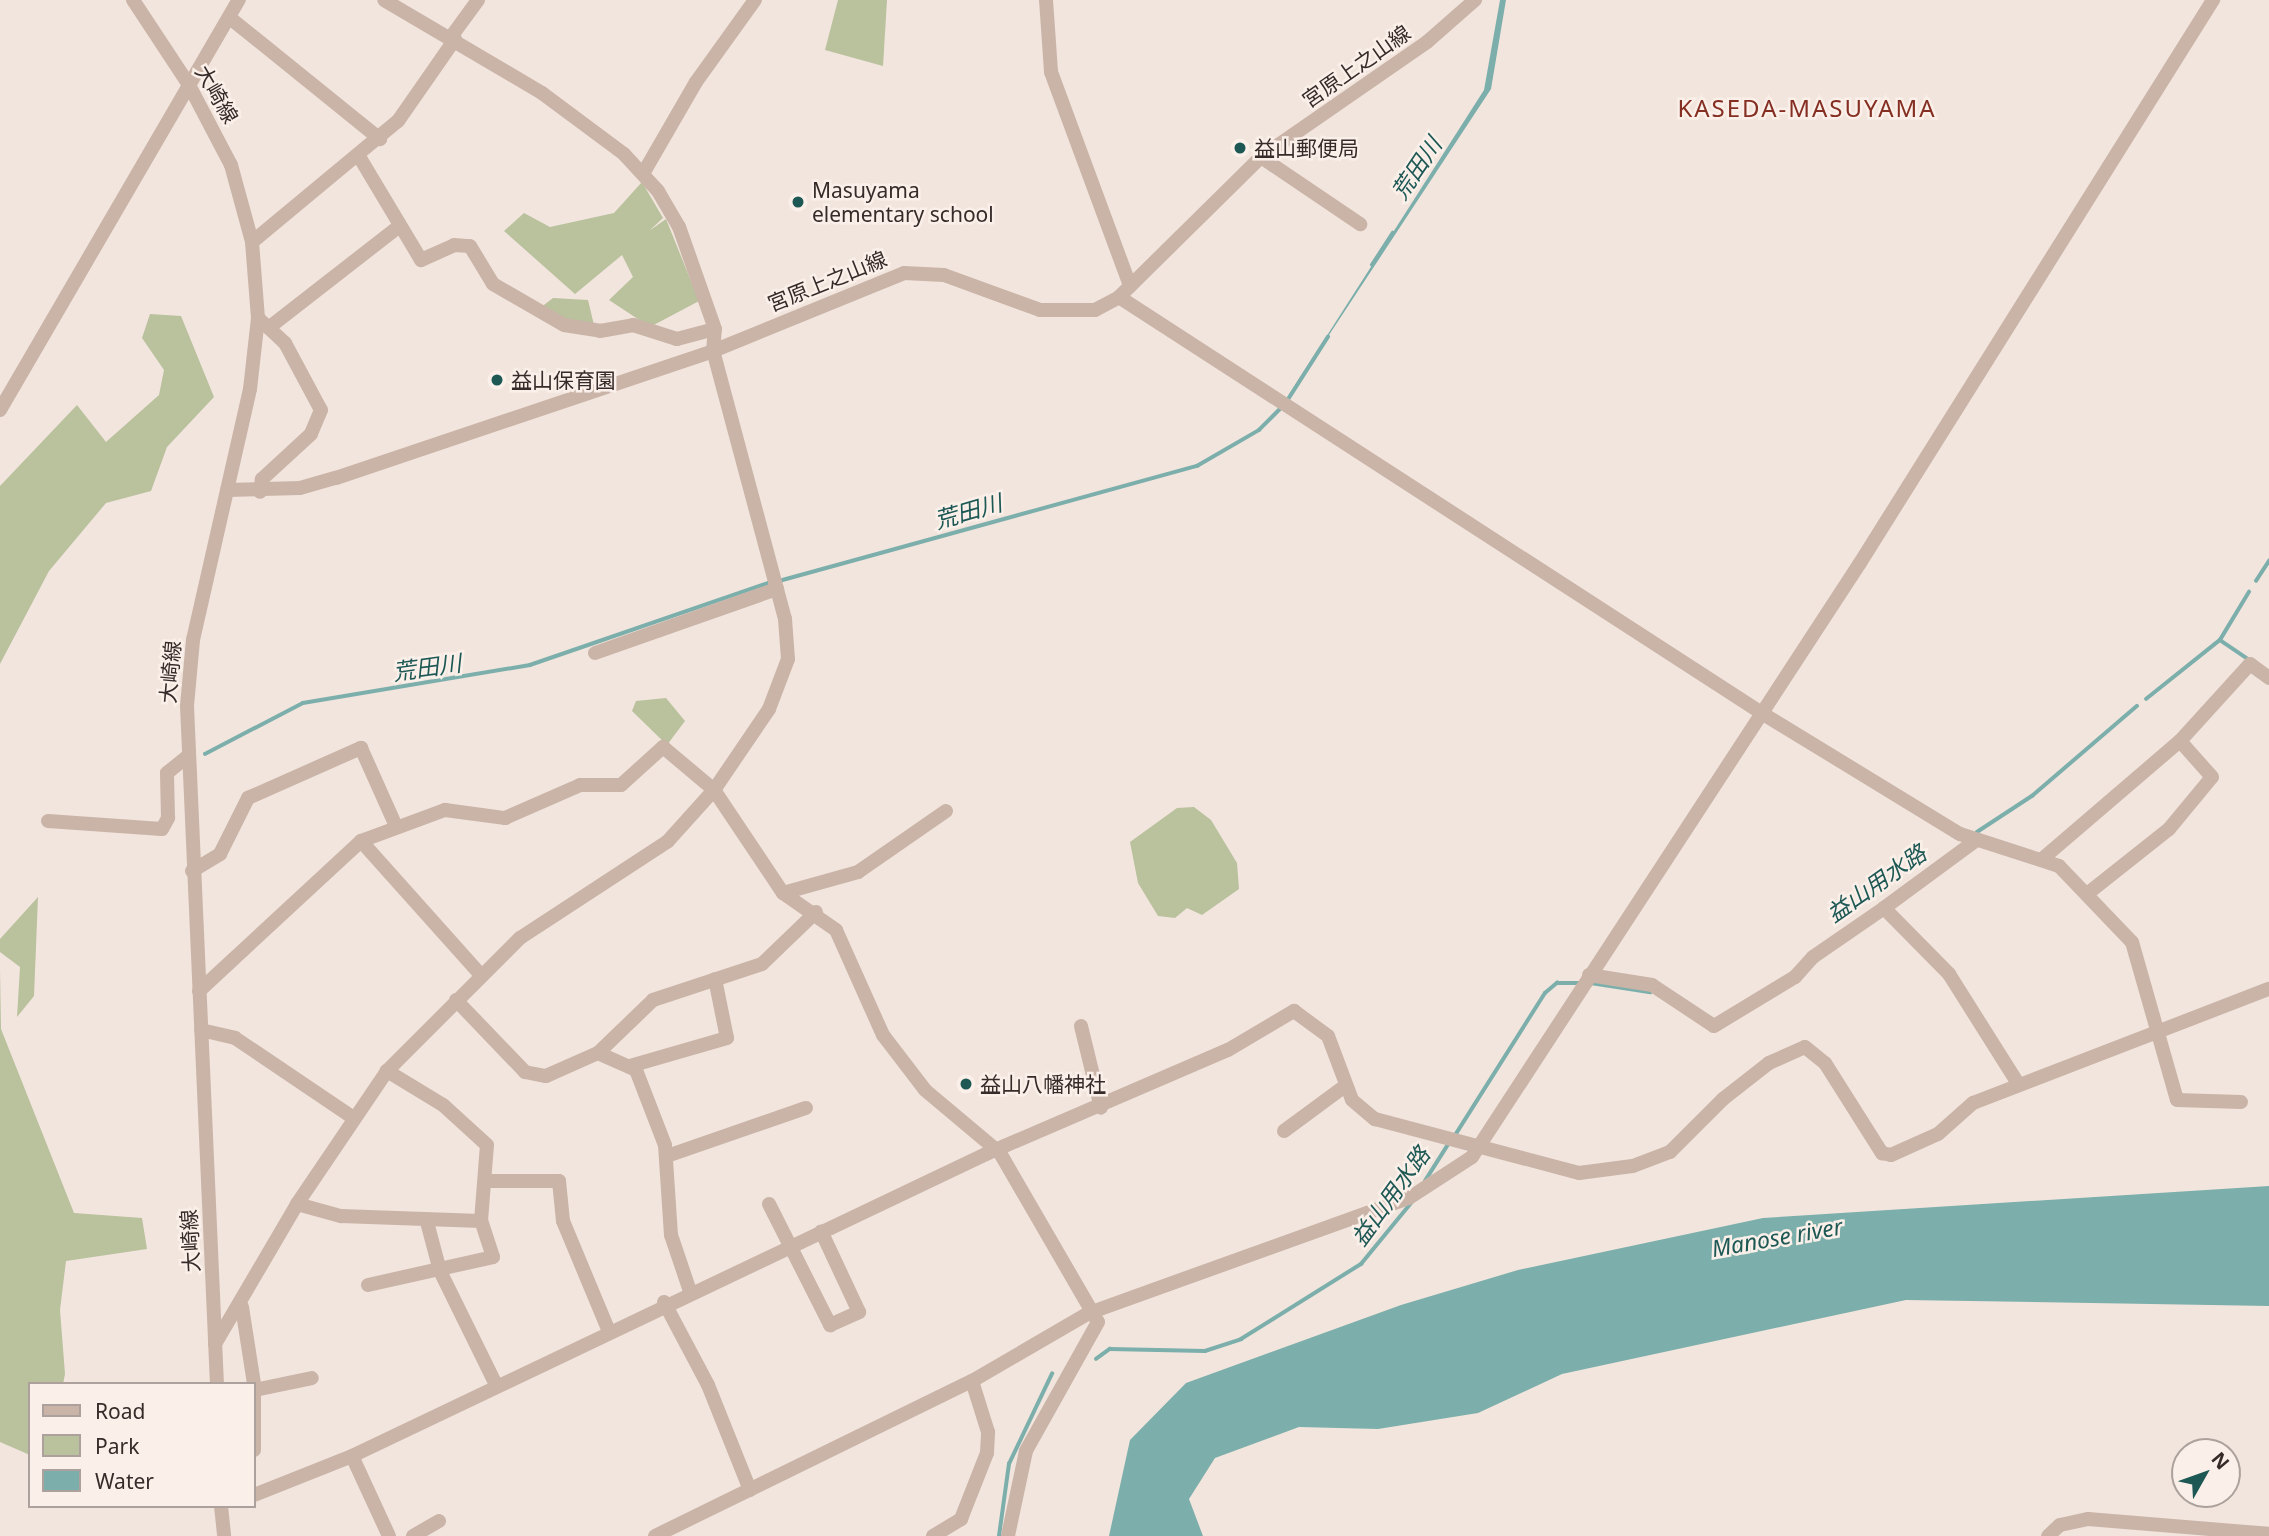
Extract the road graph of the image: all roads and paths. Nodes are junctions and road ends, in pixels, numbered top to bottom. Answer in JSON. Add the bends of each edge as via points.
{"nodes":[{"id":1,"x":133,"y":0,"type":"edge"},
{"id":2,"x":239,"y":0,"type":"edge"},
{"id":3,"x":384,"y":0,"type":"edge"},
{"id":4,"x":478,"y":0,"type":"edge"},
{"id":5,"x":755,"y":0,"type":"edge"},
{"id":6,"x":1046,"y":0,"type":"edge"},
{"id":7,"x":1475,"y":0,"type":"edge"},
{"id":8,"x":2213,"y":0,"type":"edge"},
{"id":9,"x":230,"y":18,"type":"junction"},
{"id":10,"x":453,"y":38,"type":"junction"},
{"id":11,"x":189,"y":85,"type":"junction"},
{"id":12,"x":380,"y":139,"type":"junction"},
{"id":13,"x":1261,"y":157,"type":"junction"},
{"id":14,"x":360,"y":158,"type":"junction"},
{"id":15,"x":644,"y":172,"type":"junction"},
{"id":16,"x":1360,"y":224,"type":"dead end"},
{"id":17,"x":397,"y":228,"type":"junction"},
{"id":18,"x":252,"y":242,"type":"junction"},
{"id":19,"x":1130,"y":286,"type":"junction"},
{"id":20,"x":1119,"y":296,"type":"junction"},
{"id":21,"x":265,"y":322,"type":"junction"},
{"id":22,"x":715,"y":329,"type":"junction"},
{"id":23,"x":713,"y":351,"type":"junction"},
{"id":24,"x":0,"y":410,"type":"edge"},
{"id":25,"x":227,"y":490,"type":"junction"},
{"id":26,"x":260,"y":492,"type":"junction"},
{"id":27,"x":775,"y":582,"type":"junction"},
{"id":28,"x":595,"y":653,"type":"dead end"},
{"id":29,"x":2269,"y":678,"type":"edge"},
{"id":30,"x":1760,"y":712,"type":"junction"},
{"id":31,"x":2180,"y":741,"type":"junction"},
{"id":32,"x":187,"y":757,"type":"junction"},
{"id":33,"x":714,"y":790,"type":"junction"},
{"id":34,"x":946,"y":811,"type":"dead end"},
{"id":35,"x":48,"y":821,"type":"dead end"},
{"id":36,"x":396,"y":824,"type":"junction"},
{"id":37,"x":361,"y":841,"type":"junction"},
{"id":38,"x":1974,"y":842,"type":"junction"},
{"id":39,"x":2041,"y":860,"type":"junction"},
{"id":40,"x":192,"y":871,"type":"junction"},
{"id":41,"x":783,"y":893,"type":"junction"},
{"id":42,"x":2087,"y":894,"type":"junction"},
{"id":43,"x":1884,"y":908,"type":"junction"},
{"id":44,"x":816,"y":912,"type":"junction"},
{"id":45,"x":481,"y":975,"type":"junction"},
{"id":46,"x":715,"y":979,"type":"junction"},
{"id":47,"x":1586,"y":981,"type":"junction"},
{"id":48,"x":2269,"y":989,"type":"edge"},
{"id":49,"x":198,"y":991,"type":"junction"},
{"id":50,"x":456,"y":1000,"type":"junction"},
{"id":51,"x":1081,"y":1026,"type":"dead end"},
{"id":52,"x":201,"y":1030,"type":"junction"},
{"id":53,"x":2159,"y":1032,"type":"junction"},
{"id":54,"x":598,"y":1053,"type":"junction"},
{"id":55,"x":630,"y":1066,"type":"junction"},
{"id":56,"x":387,"y":1071,"type":"junction"},
{"id":57,"x":2019,"y":1085,"type":"junction"},
{"id":58,"x":1345,"y":1086,"type":"junction"},
{"id":59,"x":2241,"y":1102,"type":"dead end"},
{"id":60,"x":806,"y":1108,"type":"dead end"},
{"id":61,"x":1101,"y":1108,"type":"junction"},
{"id":62,"x":352,"y":1117,"type":"junction"},
{"id":63,"x":1284,"y":1132,"type":"dead end"},
{"id":64,"x":1477,"y":1149,"type":"junction"},
{"id":65,"x":1000,"y":1153,"type":"junction"},
{"id":66,"x":667,"y":1156,"type":"junction"},
{"id":67,"x":485,"y":1181,"type":"junction"},
{"id":68,"x":297,"y":1204,"type":"junction"},
{"id":69,"x":769,"y":1204,"type":"dead end"},
{"id":70,"x":481,"y":1221,"type":"junction"},
{"id":71,"x":427,"y":1222,"type":"junction"},
{"id":72,"x":821,"y":1231,"type":"junction"},
{"id":73,"x":790,"y":1245,"type":"junction"},
{"id":74,"x":440,"y":1271,"type":"junction"},
{"id":75,"x":368,"y":1284,"type":"dead end"},
{"id":76,"x":690,"y":1291,"type":"junction"},
{"id":77,"x":664,"y":1302,"type":"junction"},
{"id":78,"x":242,"y":1307,"type":"junction"},
{"id":79,"x":1089,"y":1313,"type":"junction"},
{"id":80,"x":608,"y":1329,"type":"junction"},
{"id":81,"x":215,"y":1344,"type":"junction"},
{"id":82,"x":313,"y":1378,"type":"dead end"},
{"id":83,"x":972,"y":1381,"type":"junction"},
{"id":84,"x":217,"y":1382,"type":"edge"},
{"id":85,"x":254,"y":1382,"type":"edge"},
{"id":86,"x":496,"y":1385,"type":"junction"},
{"id":87,"x":256,"y":1390,"type":"edge"},
{"id":88,"x":352,"y":1456,"type":"junction"},
{"id":89,"x":750,"y":1490,"type":"junction"},
{"id":90,"x":256,"y":1494,"type":"edge"},
{"id":91,"x":223,"y":1508,"type":"edge"},
{"id":92,"x":439,"y":1521,"type":"dead end"},
{"id":93,"x":2269,"y":1534,"type":"edge"},
{"id":94,"x":223,"y":1536,"type":"edge"},
{"id":95,"x":389,"y":1536,"type":"edge"},
{"id":96,"x":413,"y":1536,"type":"edge"},
{"id":97,"x":655,"y":1536,"type":"edge"},
{"id":98,"x":933,"y":1536,"type":"edge"},
{"id":99,"x":1007,"y":1536,"type":"edge"},
{"id":100,"x":2048,"y":1536,"type":"edge"}],
"edges":[{"from":1,"to":11,"type":"street","name":"大崎線"},
{"from":2,"to":9,"type":"street"},
{"from":3,"to":10,"type":"street"},
{"from":4,"to":10,"type":"street"},
{"from":5,"to":15,"type":"street","via":[[696,82]]},
{"from":6,"to":19,"type":"street","via":[[1051,72]]},
{"from":7,"to":13,"type":"street","name":"宮原上之山線","via":[[1427,42]]},
{"from":8,"to":30,"type":"street"},
{"from":9,"to":11,"type":"street"},
{"from":9,"to":12,"type":"street"},
{"from":10,"to":12,"type":"street"},
{"from":10,"to":15,"type":"street","via":[[542,93]]},
{"from":11,"to":18,"type":"street","name":"大崎線","via":[[231,165]]},
{"from":11,"to":24,"type":"street"},
{"from":12,"to":14,"type":"street"},
{"from":13,"to":16,"type":"street"},
{"from":13,"to":19,"type":"street","name":"宮原上之山線"},
{"from":14,"to":17,"type":"street"},
{"from":14,"to":18,"type":"street","via":[[308,190]]},
{"from":15,"to":22,"type":"street","via":[[679,227]]},
{"from":17,"to":21,"type":"street"},
{"from":17,"to":22,"type":"street","via":[[421,260],[454,245],[477,249],[493,284],[564,325],[600,331],[633,325],[677,339]]},
{"from":18,"to":21,"type":"street","name":"大崎線"},
{"from":19,"to":20,"type":"street","name":"宮原上之山線"},
{"from":20,"to":23,"type":"street","name":"宮原上之山線","via":[[1095,310],[1055,313],[1005,302],[944,275],[904,273]]},
{"from":20,"to":30,"type":"street"},
{"from":21,"to":25,"type":"street","name":"大崎線"},
{"from":21,"to":26,"type":"street","via":[[321,410],[311,434],[262,479]]},
{"from":22,"to":23,"type":"street"},
{"from":23,"to":26,"type":"street","name":"宮原上之山線","via":[[336,478]]},
{"from":23,"to":27,"type":"street"},
{"from":25,"to":26,"type":"street","name":"宮原上之山線"},
{"from":25,"to":32,"type":"street","name":"大崎線","via":[[193,640]]},
{"from":27,"to":28,"type":"street"},
{"from":27,"to":33,"type":"street","via":[[788,659],[781,689]]},
{"from":29,"to":31,"type":"street","via":[[2250,664]]},
{"from":30,"to":38,"type":"street"},
{"from":30,"to":47,"type":"street"},
{"from":31,"to":39,"type":"street"},
{"from":31,"to":42,"type":"street","via":[[2212,777],[2169,829]]},
{"from":32,"to":35,"type":"street","via":[[167,773],[168,822],[162,829]]},
{"from":32,"to":40,"type":"street","name":"大崎線"},
{"from":33,"to":36,"type":"street","via":[[663,747],[621,785],[580,785],[505,818],[445,810]]},
{"from":33,"to":41,"type":"street"},
{"from":33,"to":45,"type":"street","via":[[644,862],[527,932]]},
{"from":34,"to":41,"type":"street","via":[[858,872]]},
{"from":36,"to":37,"type":"street"},
{"from":36,"to":40,"type":"street","via":[[361,748],[248,798],[220,854]]},
{"from":37,"to":45,"type":"street"},
{"from":37,"to":49,"type":"street"},
{"from":38,"to":39,"type":"street"},
{"from":38,"to":43,"type":"street"},
{"from":39,"to":42,"type":"street","via":[[2059,866]]},
{"from":40,"to":49,"type":"street","name":"大崎線"},
{"from":41,"to":44,"type":"street"},
{"from":42,"to":53,"type":"street","via":[[2132,942]]},
{"from":43,"to":47,"type":"street","via":[[1813,957],[1795,978],[1714,1026],[1652,985]]},
{"from":43,"to":57,"type":"street","via":[[1949,974]]},
{"from":44,"to":46,"type":"street","via":[[791,930],[781,952]]},
{"from":44,"to":65,"type":"street","via":[[836,930],[902,1062]]},
{"from":45,"to":50,"type":"street"},
{"from":46,"to":54,"type":"street","via":[[653,1000]]},
{"from":46,"to":55,"type":"street","via":[[727,1038]]},
{"from":47,"to":64,"type":"street"},
{"from":48,"to":53,"type":"street"},
{"from":49,"to":52,"type":"street","name":"大崎線"},
{"from":50,"to":54,"type":"street","via":[[525,1072],[545,1076]]},
{"from":50,"to":56,"type":"street"},
{"from":51,"to":61,"type":"street"},
{"from":52,"to":62,"type":"street","via":[[236,1038]]},
{"from":52,"to":81,"type":"street","name":"大崎線"},
{"from":53,"to":57,"type":"street"},
{"from":53,"to":59,"type":"street","via":[[2178,1100]]},
{"from":54,"to":55,"type":"street"},
{"from":55,"to":66,"type":"street"},
{"from":56,"to":62,"type":"street"},
{"from":56,"to":67,"type":"street","via":[[480,1136],[487,1144]]},
{"from":57,"to":64,"type":"street","via":[[1973,1103],[1938,1134],[1891,1155],[1882,1153],[1825,1063],[1805,1047],[1769,1063],[1723,1099],[1679,1146],[1633,1166],[1560,1172]]},
{"from":58,"to":61,"type":"street","via":[[1328,1036],[1294,1011],[1228,1050]]},
{"from":58,"to":63,"type":"street"},
{"from":58,"to":64,"type":"street","via":[[1375,1119]]},
{"from":60,"to":66,"type":"street"},
{"from":61,"to":65,"type":"street"},
{"from":62,"to":68,"type":"street"},
{"from":64,"to":79,"type":"street","via":[[1409,1198]]},
{"from":65,"to":72,"type":"street"},
{"from":65,"to":79,"type":"street"},
{"from":66,"to":76,"type":"street","via":[[671,1235]]},
{"from":67,"to":70,"type":"street"},
{"from":67,"to":80,"type":"street","via":[[559,1181],[563,1221]]},
{"from":68,"to":71,"type":"street","via":[[341,1216]]},
{"from":68,"to":78,"type":"street"},
{"from":69,"to":73,"type":"street"},
{"from":70,"to":71,"type":"street"},
{"from":70,"to":74,"type":"street","via":[[493,1258]]},
{"from":71,"to":74,"type":"street"},
{"from":72,"to":73,"type":"street"},
{"from":72,"to":73,"type":"street","via":[[859,1312],[830,1325]]},
{"from":73,"to":76,"type":"street"},
{"from":74,"to":75,"type":"street"},
{"from":74,"to":86,"type":"street"},
{"from":76,"to":77,"type":"street"},
{"from":77,"to":80,"type":"street"},
{"from":77,"to":89,"type":"street","via":[[708,1385]]},
{"from":78,"to":81,"type":"street"},
{"from":78,"to":85,"type":"street"},
{"from":79,"to":83,"type":"street"},
{"from":79,"to":99,"type":"street","via":[[1098,1322],[1096,1335],[1076,1353],[1026,1451]]},
{"from":80,"to":86,"type":"street"},
{"from":81,"to":84,"type":"street","name":"大崎線"},
{"from":82,"to":87,"type":"street"},
{"from":83,"to":89,"type":"street"},
{"from":83,"to":98,"type":"street","via":[[988,1432],[987,1453],[961,1519]]},
{"from":86,"to":88,"type":"street"},
{"from":88,"to":90,"type":"street"},
{"from":88,"to":95,"type":"street"},
{"from":89,"to":97,"type":"street"},
{"from":91,"to":94,"type":"street"},
{"from":92,"to":96,"type":"street"},
{"from":93,"to":100,"type":"street","via":[[2088,1519],[2060,1525]]}]}
